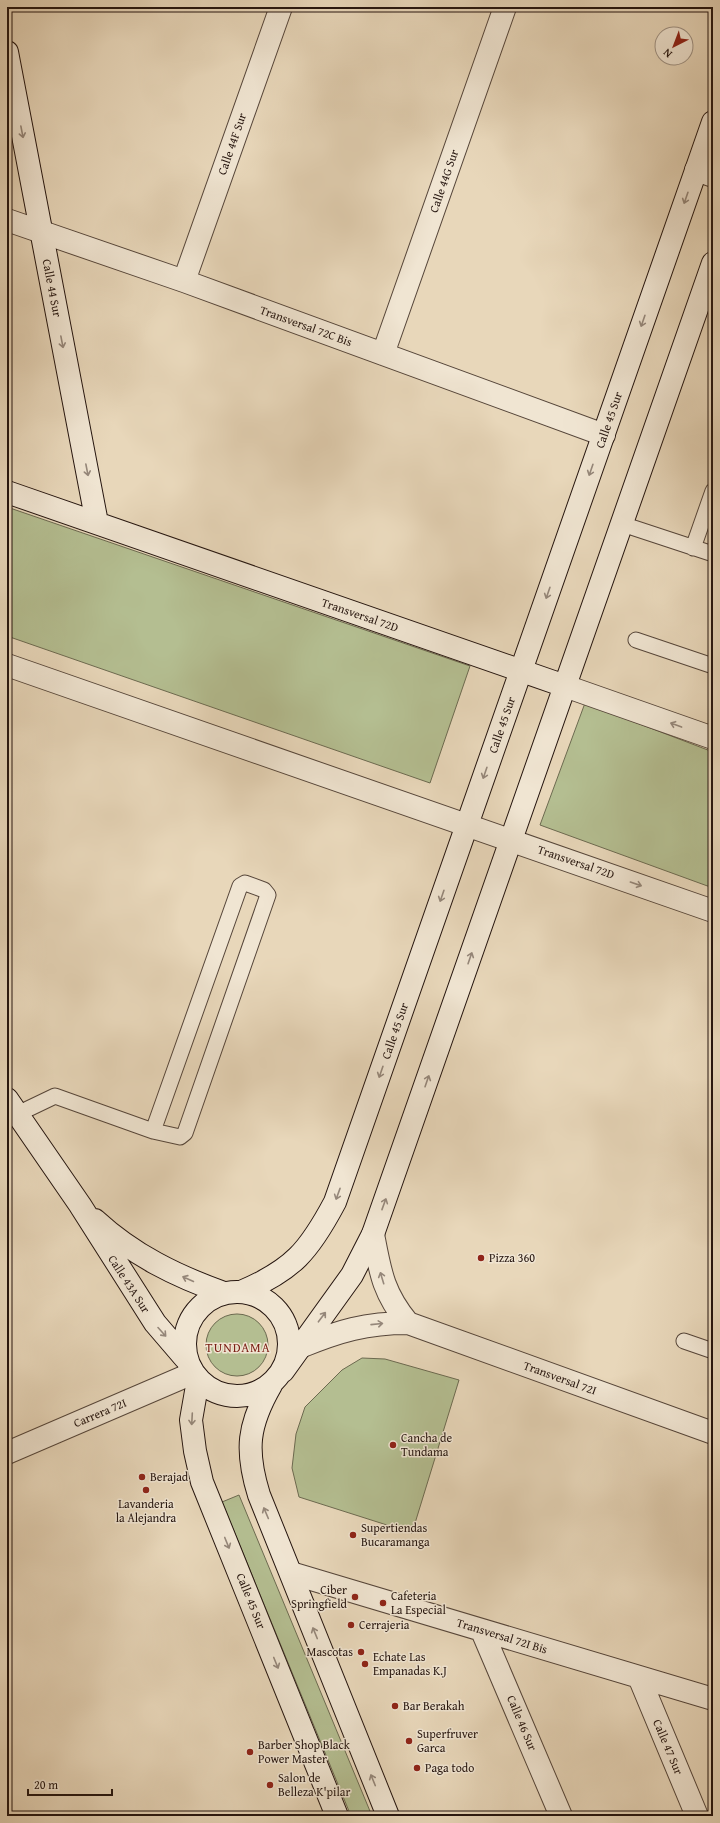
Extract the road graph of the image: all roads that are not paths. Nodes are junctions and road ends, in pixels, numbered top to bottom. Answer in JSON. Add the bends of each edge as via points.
{"nodes":[{"id":1,"x":281,"y":7,"type":"edge"},
{"id":2,"x":505,"y":7,"type":"edge"},
{"id":3,"x":7,"y":52,"type":"edge"},
{"id":4,"x":713,"y":122,"type":"edge"},
{"id":5,"x":705,"y":173,"type":"edge"},
{"id":6,"x":7,"y":220,"type":"edge"},
{"id":7,"x":42,"y":233,"type":"junction"},
{"id":8,"x":713,"y":263,"type":"edge"},
{"id":9,"x":184,"y":281,"type":"junction"},
{"id":10,"x":383,"y":354,"type":"junction"},
{"id":11,"x":604,"y":435,"type":"junction"},
{"id":12,"x":713,"y":490,"type":"edge"},
{"id":13,"x":7,"y":492,"type":"edge"},
{"id":14,"x":97,"y":523,"type":"junction"},
{"id":15,"x":622,"y":524,"type":"junction"},
{"id":16,"x":694,"y":548,"type":"junction"},
{"id":17,"x":713,"y":554,"type":"edge"},
{"id":18,"x":636,"y":640,"type":"dead end"},
{"id":19,"x":7,"y":665,"type":"edge"},
{"id":20,"x":713,"y":666,"type":"edge"},
{"id":21,"x":521,"y":671,"type":"junction"},
{"id":22,"x":565,"y":686,"type":"junction"},
{"id":23,"x":713,"y":738,"type":"edge"},
{"id":24,"x":468,"y":824,"type":"junction"},
{"id":25,"x":512,"y":840,"type":"junction"},
{"id":26,"x":713,"y":911,"type":"edge"},
{"id":27,"x":10,"y":1111,"type":"edge"},
{"id":28,"x":153,"y":1131,"type":"junction"},
{"id":29,"x":80,"y":1205,"type":"junction"},
{"id":30,"x":373,"y":1234,"type":"junction"},
{"id":31,"x":233,"y":1292,"type":"junction"},
{"id":32,"x":408,"y":1324,"type":"junction"},
{"id":33,"x":684,"y":1342,"type":"dead end"},
{"id":34,"x":300,"y":1347,"type":"junction"},
{"id":35,"x":713,"y":1351,"type":"edge"},
{"id":36,"x":192,"y":1370,"type":"junction"},
{"id":37,"x":277,"y":1378,"type":"junction"},
{"id":38,"x":713,"y":1432,"type":"edge"},
{"id":39,"x":7,"y":1453,"type":"edge"},
{"id":40,"x":291,"y":1573,"type":"junction"},
{"id":41,"x":482,"y":1630,"type":"junction"},
{"id":42,"x":639,"y":1677,"type":"junction"},
{"id":43,"x":713,"y":1699,"type":"edge"},
{"id":44,"x":337,"y":1816,"type":"edge"},
{"id":45,"x":388,"y":1816,"type":"edge"},
{"id":46,"x":561,"y":1816,"type":"edge"},
{"id":47,"x":697,"y":1816,"type":"edge"}],
"edges":[{"from":1,"to":9,"type":"street","name":"Calle 44F Sur"},
{"from":2,"to":10,"type":"street","name":"Calle 44G Sur"},
{"from":3,"to":7,"type":"street","name":"Calle 44 Sur","one_way":true},
{"from":4,"to":5,"type":"street","name":"Calle 45 Sur"},
{"from":5,"to":11,"type":"street","name":"Calle 45 Sur","one_way":true},
{"from":6,"to":7,"type":"street","name":"Transversal 72C Bis"},
{"from":7,"to":9,"type":"street","name":"Transversal 72C Bis"},
{"from":7,"to":14,"type":"street","name":"Calle 44 Sur","one_way":true},
{"from":8,"to":15,"type":"street"},
{"from":9,"to":10,"type":"street","name":"Transversal 72C Bis"},
{"from":10,"to":11,"type":"street","name":"Transversal 72C Bis"},
{"from":11,"to":21,"type":"street","name":"Calle 45 Sur","one_way":true},
{"from":12,"to":16,"type":"lane"},
{"from":13,"to":14,"type":"street","name":"Transversal 72D"},
{"from":14,"to":21,"type":"street","name":"Transversal 72D"},
{"from":15,"to":16,"type":"lane"},
{"from":15,"to":22,"type":"street"},
{"from":16,"to":17,"type":"lane"},
{"from":18,"to":20,"type":"lane"},
{"from":19,"to":24,"type":"street","name":"Transversal 72D"},
{"from":21,"to":22,"type":"street","name":"Transversal 72D"},
{"from":21,"to":24,"type":"street","name":"Calle 45 Sur","one_way":true},
{"from":23,"to":22,"type":"street","name":"Transversal 72D","one_way":true},
{"from":22,"to":25,"type":"street"},
{"from":24,"to":25,"type":"street","name":"Transversal 72D"},
{"from":24,"to":31,"type":"street","name":"Calle 45 Sur","one_way":true,"via":[[335,1202],[319,1233],[299,1257],[272,1279]]},
{"from":25,"to":26,"type":"street","name":"Transversal 72D","one_way":true},
{"from":30,"to":25,"type":"street","one_way":true},
{"from":27,"to":28,"type":"lane","via":[[55,1096]]},
{"from":27,"to":29,"type":"street","name":"Calle 43A Sur"},
{"from":28,"to":28,"type":"lane","via":[[240,886],[245,883],[264,890],[268,895],[185,1133],[180,1137]]},
{"from":31,"to":29,"type":"street","name":"Calle 43A Sur","one_way":true,"via":[[192,1282],[167,1270],[132,1250]]},
{"from":29,"to":36,"type":"street","name":"Calle 43A Sur","one_way":true,"via":[[154,1323]]},
{"from":32,"to":30,"type":"street","one_way":true,"via":[[387,1294]]},
{"from":34,"to":30,"type":"street","one_way":true,"via":[[352,1276]]},
{"from":31,"to":36,"type":"street","via":[[209,1299],[188,1324],[184,1341]]},
{"from":31,"to":37,"type":"street","via":[[258,1296],[273,1306],[284,1320],[289,1337],[289,1355]]},
{"from":34,"to":32,"type":"street","name":"Transversal 72I","one_way":true,"via":[[356,1327],[379,1323]]},
{"from":32,"to":38,"type":"street","name":"Transversal 72I"},
{"from":33,"to":35,"type":"lane"},
{"from":34,"to":37,"type":"street"},
{"from":36,"to":37,"type":"street","via":[[211,1390],[226,1396],[257,1393]]},
{"from":36,"to":39,"type":"street","name":"Carrera 72I"},
{"from":36,"to":44,"type":"street","name":"Calle 45 Sur","one_way":true,"via":[[191,1420],[202,1482]]},
{"from":40,"to":37,"type":"street","one_way":true,"via":[[258,1495],[249,1448],[260,1403]]},
{"from":40,"to":41,"type":"street","name":"Transversal 72I Bis"},
{"from":45,"to":40,"type":"street","one_way":true},
{"from":41,"to":42,"type":"street","name":"Transversal 72I Bis"},
{"from":41,"to":46,"type":"street","name":"Calle 46 Sur"},
{"from":42,"to":43,"type":"street","name":"Transversal 72I Bis"},
{"from":42,"to":47,"type":"street","name":"Calle 47 Sur"}]}
